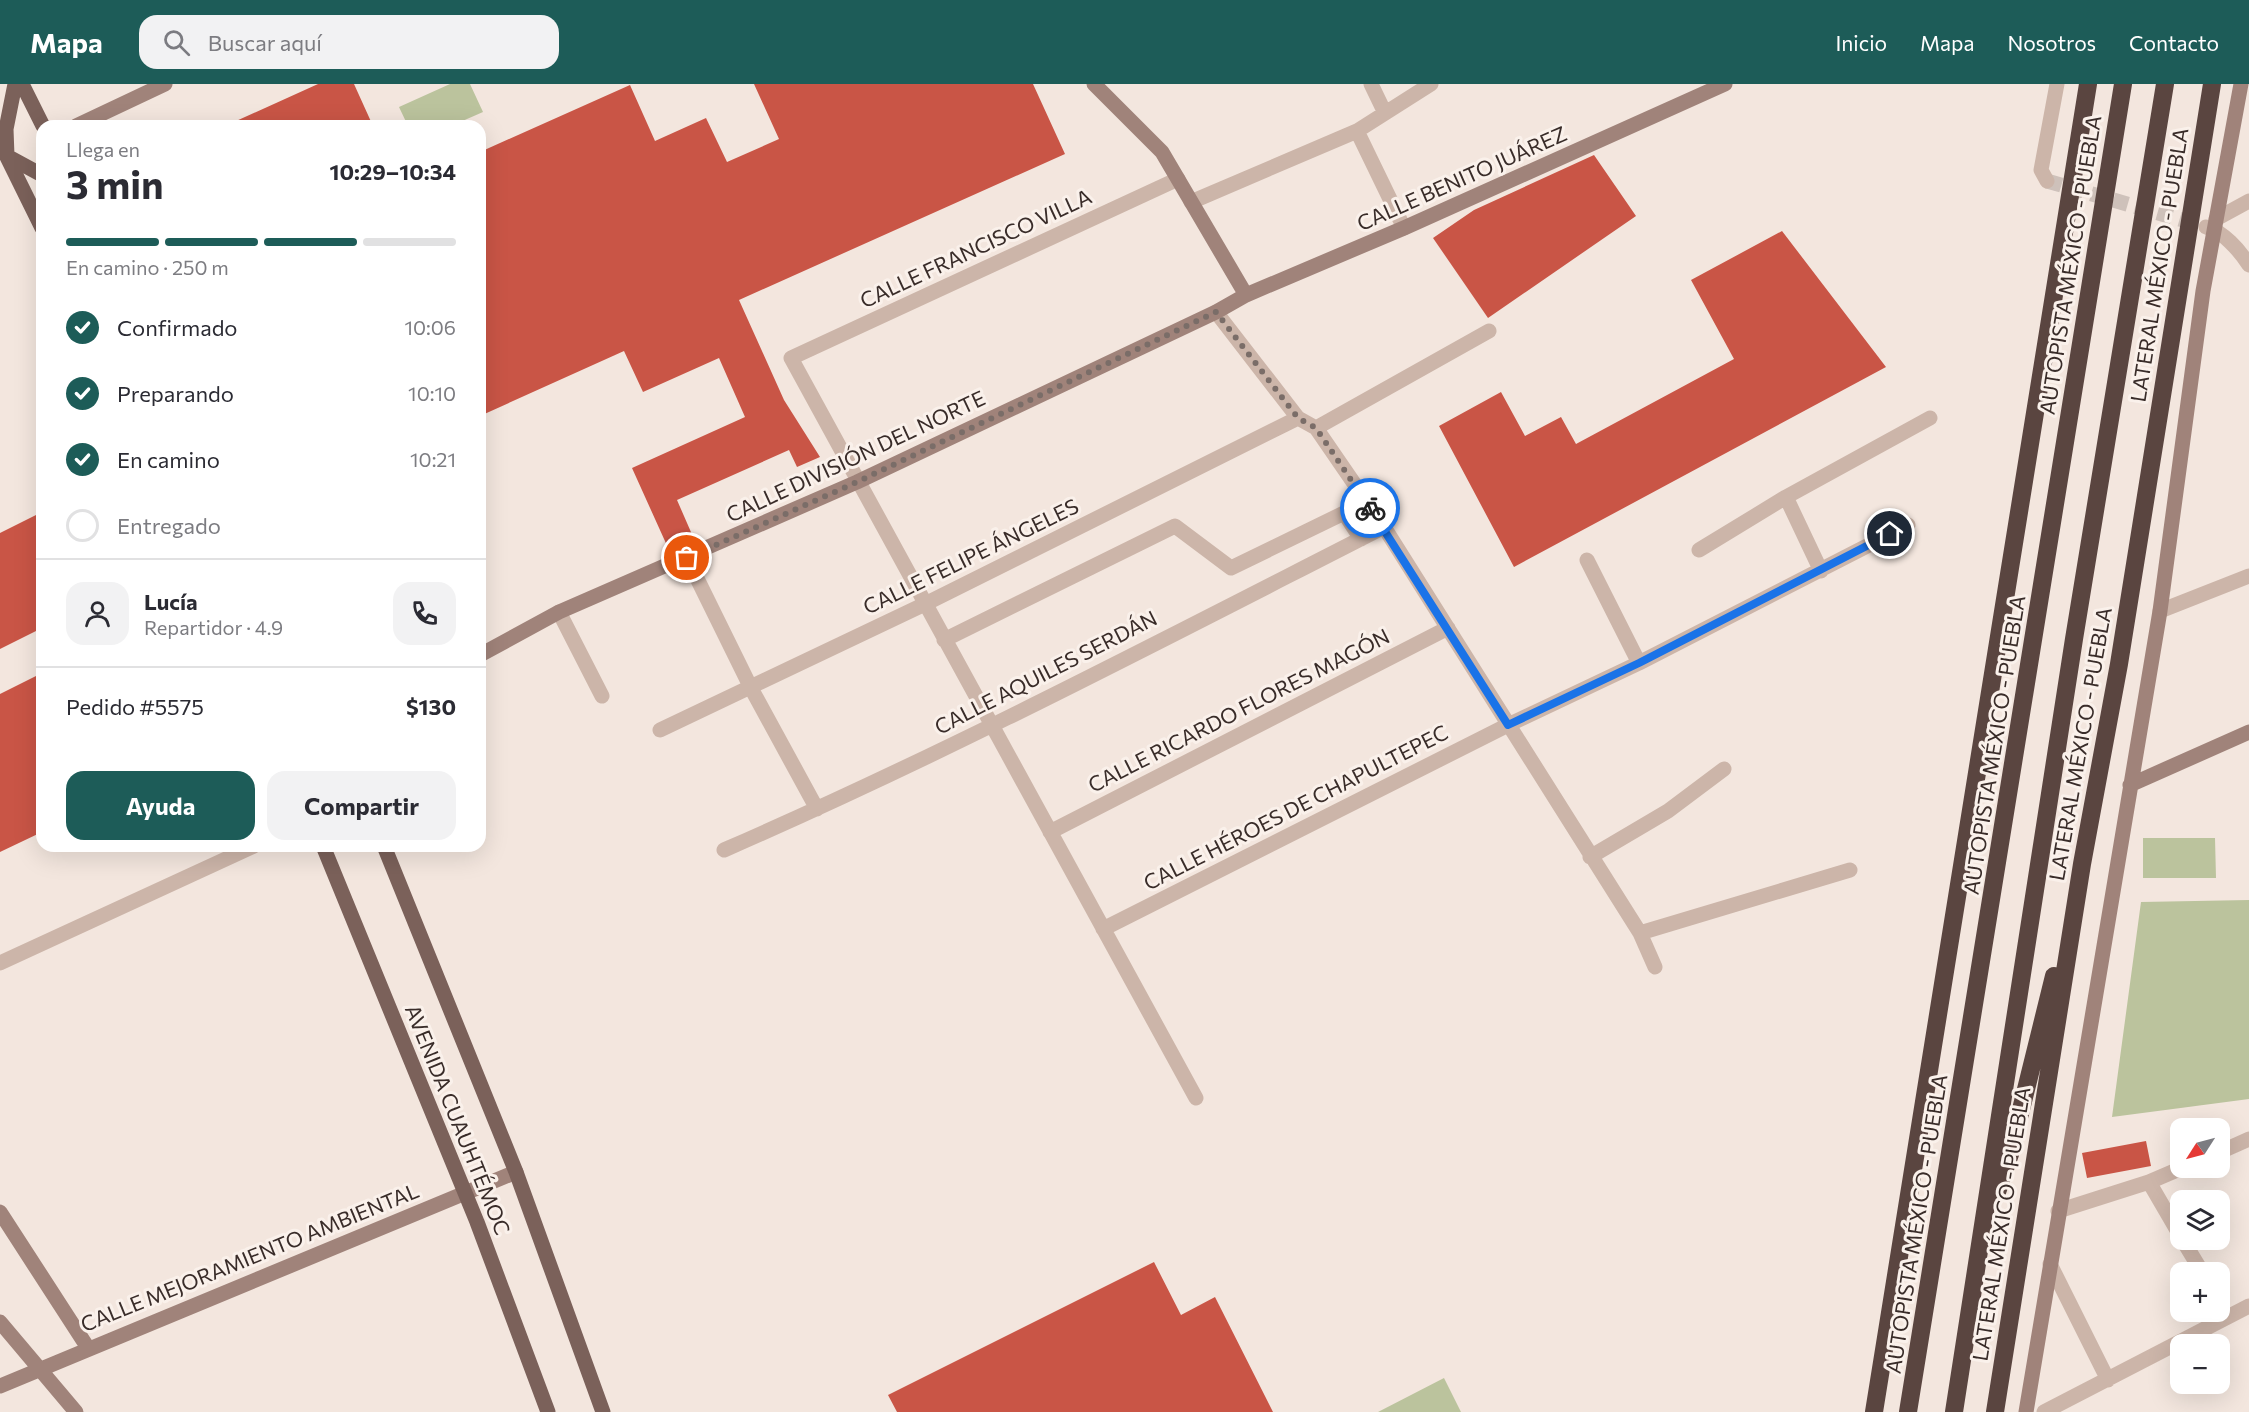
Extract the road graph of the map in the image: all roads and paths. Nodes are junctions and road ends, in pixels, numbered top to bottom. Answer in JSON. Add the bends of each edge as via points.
{"nodes":[{"id":1,"x":15,"y":84,"type":"edge"},
{"id":2,"x":22,"y":84,"type":"edge"},
{"id":3,"x":165,"y":84,"type":"edge"},
{"id":4,"x":1094,"y":84,"type":"edge"},
{"id":5,"x":1371,"y":84,"type":"edge"},
{"id":6,"x":1431,"y":84,"type":"edge"},
{"id":7,"x":1725,"y":84,"type":"edge"},
{"id":8,"x":2057,"y":84,"type":"edge"},
{"id":9,"x":2088,"y":84,"type":"edge"},
{"id":10,"x":2123,"y":84,"type":"edge"},
{"id":11,"x":2165,"y":84,"type":"edge"},
{"id":12,"x":2212,"y":84,"type":"edge"},
{"id":13,"x":2241,"y":84,"type":"edge"},
{"id":14,"x":1384,"y":111,"type":"junction"},
{"id":15,"x":41,"y":120,"type":"edge"},
{"id":16,"x":89,"y":120,"type":"edge"},
{"id":17,"x":1357,"y":131,"type":"junction"},
{"id":18,"x":2,"y":153,"type":"edge"},
{"id":19,"x":36,"y":172,"type":"edge"},
{"id":20,"x":1178,"y":179,"type":"junction"},
{"id":21,"x":2047,"y":181,"type":"dead end"},
{"id":22,"x":2249,"y":201,"type":"edge"},
{"id":23,"x":1191,"y":202,"type":"junction"},
{"id":24,"x":36,"y":217,"type":"edge"},
{"id":25,"x":2212,"y":225,"type":"junction"},
{"id":26,"x":1404,"y":228,"type":"junction"},
{"id":27,"x":2249,"y":266,"type":"edge"},
{"id":28,"x":1246,"y":295,"type":"junction"},
{"id":29,"x":1216,"y":312,"type":"junction"},
{"id":30,"x":1490,"y":331,"type":"dead end"},
{"id":31,"x":1298,"y":418,"type":"junction"},
{"id":32,"x":1930,"y":418,"type":"dead end"},
{"id":33,"x":1316,"y":428,"type":"junction"},
{"id":34,"x":857,"y":482,"type":"junction"},
{"id":35,"x":1786,"y":497,"type":"junction"},
{"id":36,"x":1908,"y":525,"type":"dead end"},
{"id":37,"x":1384,"y":527,"type":"junction"},
{"id":38,"x":1361,"y":539,"type":"junction"},
{"id":39,"x":1699,"y":550,"type":"dead end"},
{"id":40,"x":687,"y":558,"type":"junction"},
{"id":41,"x":1587,"y":560,"type":"dead end"},
{"id":42,"x":1821,"y":571,"type":"junction"},
{"id":43,"x":2249,"y":576,"type":"edge"},
{"id":44,"x":925,"y":604,"type":"junction"},
{"id":45,"x":2160,"y":611,"type":"junction"},
{"id":46,"x":558,"y":612,"type":"junction"},
{"id":47,"x":1448,"y":628,"type":"junction"},
{"id":48,"x":944,"y":640,"type":"junction"},
{"id":49,"x":486,"y":652,"type":"edge"},
{"id":50,"x":1639,"y":663,"type":"junction"},
{"id":51,"x":752,"y":688,"type":"junction"},
{"id":52,"x":602,"y":696,"type":"dead end"},
{"id":53,"x":1508,"y":725,"type":"junction"},
{"id":54,"x":991,"y":726,"type":"junction"},
{"id":55,"x":660,"y":730,"type":"dead end"},
{"id":56,"x":2249,"y":732,"type":"edge"},
{"id":57,"x":1724,"y":769,"type":"dead end"},
{"id":58,"x":2130,"y":786,"type":"junction"},
{"id":59,"x":817,"y":809,"type":"junction"},
{"id":60,"x":1050,"y":832,"type":"junction"},
{"id":61,"x":724,"y":850,"type":"dead end"},
{"id":62,"x":241,"y":852,"type":"edge"},
{"id":63,"x":325,"y":852,"type":"edge"},
{"id":64,"x":386,"y":852,"type":"edge"},
{"id":65,"x":1590,"y":857,"type":"junction"},
{"id":66,"x":2082,"y":864,"type":"junction"},
{"id":67,"x":1850,"y":870,"type":"dead end"},
{"id":68,"x":1103,"y":929,"type":"junction"},
{"id":69,"x":1640,"y":933,"type":"junction"},
{"id":70,"x":0,"y":963,"type":"edge"},
{"id":71,"x":1655,"y":967,"type":"dead end"},
{"id":72,"x":1196,"y":1098,"type":"dead end"},
{"id":73,"x":2249,"y":1139,"type":"edge"},
{"id":74,"x":2230,"y":1148,"type":"edge"},
{"id":75,"x":516,"y":1172,"type":"junction"},
{"id":76,"x":2170,"y":1173,"type":"edge"},
{"id":77,"x":2149,"y":1182,"type":"junction"},
{"id":78,"x":465,"y":1192,"type":"junction"},
{"id":79,"x":2058,"y":1211,"type":"junction"},
{"id":80,"x":0,"y":1212,"type":"edge"},
{"id":81,"x":2170,"y":1218,"type":"edge"},
{"id":82,"x":1978,"y":1251,"type":"junction"},
{"id":83,"x":2050,"y":1264,"type":"junction"},
{"id":84,"x":2249,"y":1306,"type":"edge"},
{"id":85,"x":2230,"y":1309,"type":"edge"},
{"id":86,"x":0,"y":1322,"type":"edge"},
{"id":87,"x":2204,"y":1322,"type":"edge"},
{"id":88,"x":88,"y":1348,"type":"junction"},
{"id":89,"x":39,"y":1369,"type":"junction"},
{"id":90,"x":2108,"y":1380,"type":"junction"},
{"id":91,"x":0,"y":1386,"type":"edge"},
{"id":92,"x":76,"y":1412,"type":"edge"},
{"id":93,"x":548,"y":1412,"type":"edge"},
{"id":94,"x":603,"y":1412,"type":"edge"},
{"id":95,"x":1874,"y":1412,"type":"edge"},
{"id":96,"x":1908,"y":1412,"type":"edge"},
{"id":97,"x":1954,"y":1412,"type":"edge"},
{"id":98,"x":1995,"y":1412,"type":"edge"},
{"id":99,"x":2025,"y":1412,"type":"edge"},
{"id":100,"x":2044,"y":1412,"type":"edge"}],
"edges":[{"from":1,"to":18,"type":"main road"},
{"from":2,"to":15,"type":"main road"},
{"from":3,"to":16,"type":"main road"},
{"from":4,"to":20,"type":"main road","via":[[1162,152]]},
{"from":5,"to":14,"type":"street"},
{"from":6,"to":14,"type":"street"},
{"from":7,"to":26,"type":"main road","name":"CALLE BENITO JUÁREZ"},
{"from":8,"to":21,"type":"street","via":[[2041,170]]},
{"from":9,"to":95,"type":"highway"},
{"from":10,"to":96,"type":"highway","name":"AUTOPISTA MÉXICO - PUEBLA"},
{"from":11,"to":82,"type":"highway"},
{"from":12,"to":66,"type":"highway","name":"LATERAL MÉXICO - PUEBLA","via":[[2119,664]]},
{"from":13,"to":25,"type":"main road"},
{"from":14,"to":17,"type":"street"},
{"from":17,"to":23,"type":"street"},
{"from":17,"to":26,"type":"street"},
{"from":18,"to":19,"type":"main road"},
{"from":18,"to":24,"type":"main road"},
{"from":20,"to":23,"type":"main road"},
{"from":20,"to":34,"type":"street","name":"CALLE FRANCISCO VILLA","via":[[791,358]]},
{"from":22,"to":25,"type":"street"},
{"from":23,"to":28,"type":"main road"},
{"from":25,"to":27,"type":"street"},
{"from":25,"to":45,"type":"main road"},
{"from":26,"to":28,"type":"main road","name":"CALLE BENITO JUÁREZ"},
{"from":28,"to":29,"type":"main road","name":"CALLE BENITO JUÁREZ"},
{"from":29,"to":31,"type":"street"},
{"from":29,"to":34,"type":"main road","name":"CALLE DIVISIÓN DEL NORTE"},
{"from":30,"to":33,"type":"street"},
{"from":31,"to":33,"type":"street"},
{"from":31,"to":44,"type":"street","name":"CALLE FELIPE ÁNGELES"},
{"from":32,"to":35,"type":"street"},
{"from":33,"to":37,"type":"street"},
{"from":34,"to":40,"type":"main road","name":"CALLE DIVISIÓN DEL NORTE"},
{"from":34,"to":44,"type":"street"},
{"from":35,"to":39,"type":"street"},
{"from":35,"to":42,"type":"street"},
{"from":36,"to":42,"type":"street","name":"CALLE HÉROES DE CHAPULTEPEC"},
{"from":37,"to":38,"type":"street","name":"CALLE AQUILES SERDÁN"},
{"from":37,"to":47,"type":"street"},
{"from":38,"to":48,"type":"street","via":[[1344,513],[1231,568],[1175,526]]},
{"from":38,"to":54,"type":"street","name":"CALLE AQUILES SERDÁN"},
{"from":40,"to":46,"type":"main road","name":"CALLE DIVISIÓN DEL NORTE"},
{"from":40,"to":51,"type":"street"},
{"from":41,"to":50,"type":"street"},
{"from":42,"to":50,"type":"street","name":"CALLE HÉROES DE CHAPULTEPEC"},
{"from":43,"to":45,"type":"street"},
{"from":44,"to":48,"type":"street"},
{"from":44,"to":51,"type":"street","name":"CALLE FELIPE ÁNGELES"},
{"from":45,"to":58,"type":"main road"},
{"from":46,"to":49,"type":"main road","name":"CALLE DIVISIÓN DEL NORTE"},
{"from":46,"to":52,"type":"street"},
{"from":47,"to":53,"type":"street"},
{"from":47,"to":60,"type":"street","name":"CALLE RICARDO FLORES MAGÓN"},
{"from":48,"to":54,"type":"street"},
{"from":50,"to":53,"type":"street","name":"CALLE HÉROES DE CHAPULTEPEC"},
{"from":51,"to":55,"type":"street","name":"CALLE FELIPE ÁNGELES"},
{"from":51,"to":59,"type":"street"},
{"from":53,"to":65,"type":"street"},
{"from":53,"to":68,"type":"street","name":"CALLE HÉROES DE CHAPULTEPEC"},
{"from":54,"to":59,"type":"street","name":"CALLE AQUILES SERDÁN"},
{"from":54,"to":60,"type":"street"},
{"from":56,"to":58,"type":"main road"},
{"from":57,"to":65,"type":"street","via":[[1668,811]]},
{"from":58,"to":79,"type":"main road"},
{"from":59,"to":61,"type":"street","name":"CALLE AQUILES SERDÁN"},
{"from":60,"to":68,"type":"street"},
{"from":62,"to":70,"type":"street"},
{"from":63,"to":78,"type":"main road","name":"AVENIDA CUAUHTÉMOC"},
{"from":64,"to":75,"type":"main road","name":"AVENIDA CUAUHTÉMOC"},
{"from":65,"to":69,"type":"street"},
{"from":66,"to":82,"type":"highway","via":[[2010,1154]]},
{"from":66,"to":98,"type":"highway","name":"LATERAL MÉXICO - PUEBLA"},
{"from":67,"to":69,"type":"street"},
{"from":68,"to":72,"type":"street"},
{"from":69,"to":71,"type":"street"},
{"from":73,"to":74,"type":"street"},
{"from":75,"to":78,"type":"main road","name":"CALLE MEJORAMIENTO AMBIENTAL"},
{"from":75,"to":94,"type":"main road","name":"AVENIDA CUAUHTÉMOC"},
{"from":76,"to":77,"type":"street"},
{"from":77,"to":79,"type":"street"},
{"from":77,"to":81,"type":"street"},
{"from":78,"to":88,"type":"main road","name":"CALLE MEJORAMIENTO AMBIENTAL"},
{"from":78,"to":93,"type":"main road","name":"AVENIDA CUAUHTÉMOC"},
{"from":79,"to":83,"type":"main road"},
{"from":80,"to":88,"type":"main road"},
{"from":82,"to":97,"type":"highway"},
{"from":83,"to":90,"type":"street"},
{"from":83,"to":99,"type":"main road"},
{"from":84,"to":85,"type":"street"},
{"from":86,"to":89,"type":"main road"},
{"from":87,"to":90,"type":"street"},
{"from":88,"to":89,"type":"main road","name":"CALLE MEJORAMIENTO AMBIENTAL"},
{"from":89,"to":91,"type":"main road","name":"CALLE MEJORAMIENTO AMBIENTAL"},
{"from":89,"to":92,"type":"main road"},
{"from":90,"to":100,"type":"street"}]}
